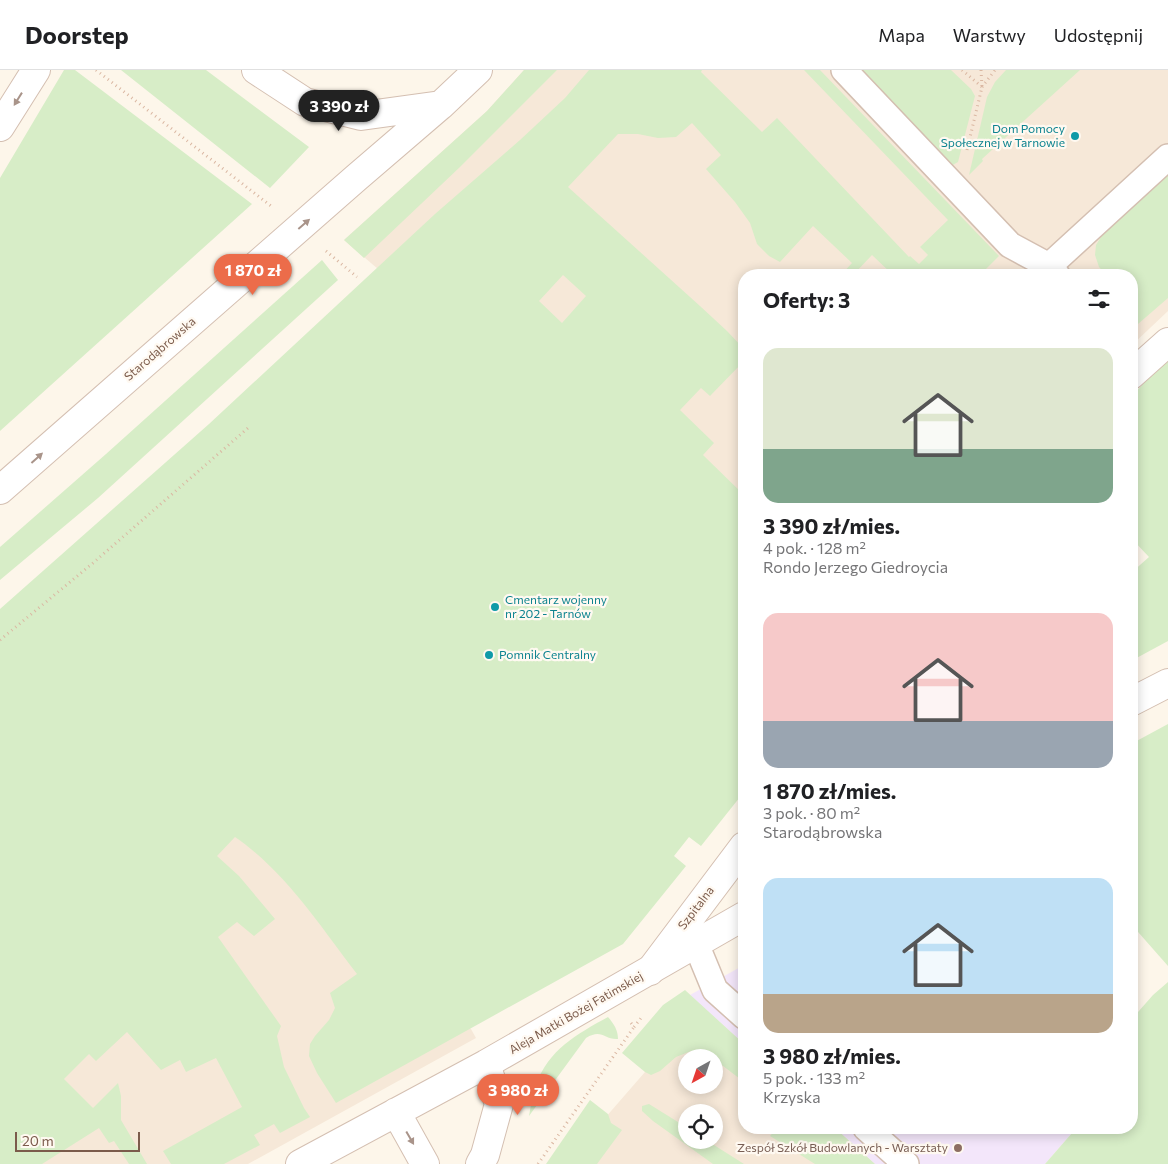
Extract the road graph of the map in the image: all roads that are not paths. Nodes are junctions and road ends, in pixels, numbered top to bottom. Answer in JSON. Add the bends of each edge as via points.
{"nodes":[{"id":1,"x":36,"y":70,"type":"edge"},
{"id":2,"x":256,"y":70,"type":"edge"},
{"id":3,"x":478,"y":70,"type":"edge"},
{"id":4,"x":844,"y":70,"type":"edge"},
{"id":5,"x":441,"y":105,"type":"junction"},
{"id":6,"x":0,"y":127,"type":"edge"},
{"id":7,"x":1168,"y":157,"type":"edge"},
{"id":8,"x":1050,"y":269,"type":"edge"},
{"id":9,"x":1055,"y":269,"type":"edge"},
{"id":10,"x":1168,"y":342,"type":"edge"},
{"id":11,"x":1138,"y":364,"type":"edge"},
{"id":12,"x":0,"y":490,"type":"edge"},
{"id":13,"x":1168,"y":683,"type":"edge"},
{"id":14,"x":1138,"y":698,"type":"edge"},
{"id":15,"x":738,"y":854,"type":"edge"},
{"id":16,"x":738,"y":920,"type":"edge"},
{"id":17,"x":696,"y":944,"type":"junction"},
{"id":18,"x":650,"y":971,"type":"junction"},
{"id":19,"x":738,"y":1010,"type":"edge"},
{"id":20,"x":486,"y":1064,"type":"junction"},
{"id":21,"x":396,"y":1112,"type":"junction"},
{"id":22,"x":873,"y":1134,"type":"edge"},
{"id":23,"x":300,"y":1164,"type":"edge"},
{"id":24,"x":425,"y":1164,"type":"edge"},
{"id":25,"x":480,"y":1164,"type":"edge"},
{"id":26,"x":906,"y":1164,"type":"edge"}],
"edges":[{"from":1,"to":6,"type":"street","one_way":true},
{"from":2,"to":5,"type":"street","via":[[305,102],[362,116]]},
{"from":3,"to":5,"type":"street","name":"Starodąbrowska"},
{"from":4,"to":8,"type":"lane","via":[[1010,245]]},
{"from":12,"to":5,"type":"street","name":"Starodąbrowska","one_way":true},
{"from":7,"to":9,"type":"lane"},
{"from":10,"to":11,"type":"street"},
{"from":13,"to":14,"type":"street"},
{"from":15,"to":18,"type":"street","name":"Szpitalna"},
{"from":16,"to":17,"type":"street","name":"Aleja Matki Bożej Fatimskiej"},
{"from":17,"to":18,"type":"street","name":"Aleja Matki Bożej Fatimskiej"},
{"from":17,"to":19,"type":"lane","via":[[716,990]]},
{"from":18,"to":20,"type":"street","name":"Aleja Matki Bożej Fatimskiej"},
{"from":20,"to":21,"type":"street","name":"Aleja Matki Bożej Fatimskiej"},
{"from":20,"to":25,"type":"street","via":[[499,1104]]},
{"from":21,"to":23,"type":"street","name":"Aleja Matki Bożej Fatimskiej"},
{"from":21,"to":24,"type":"street","one_way":true},
{"from":22,"to":26,"type":"lane"}]}
